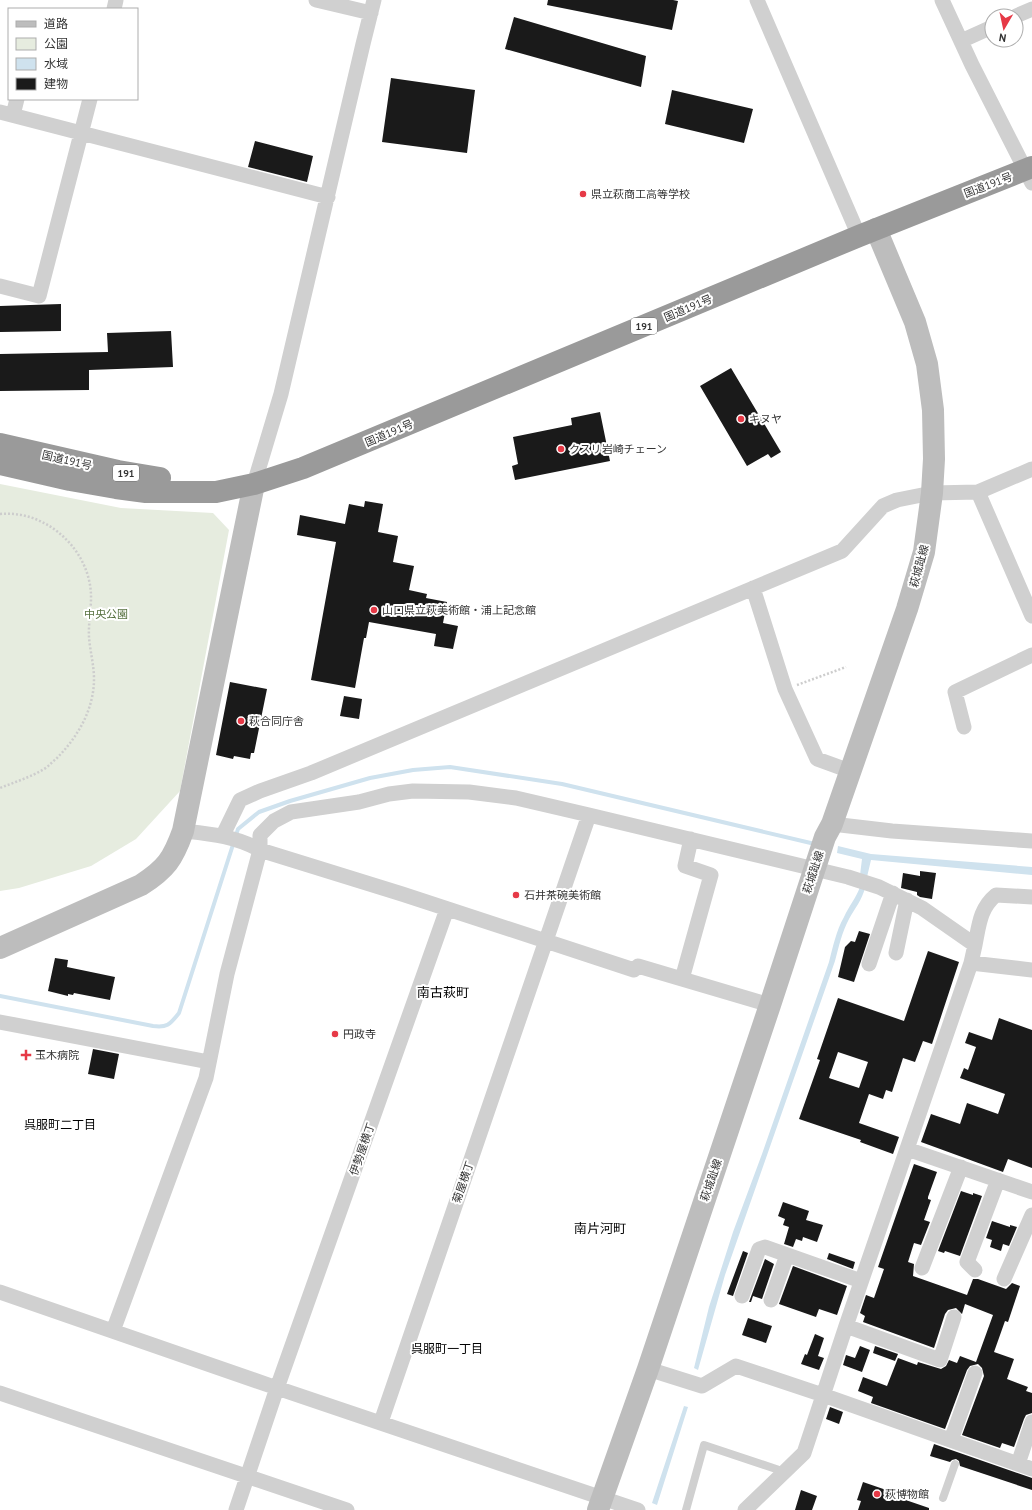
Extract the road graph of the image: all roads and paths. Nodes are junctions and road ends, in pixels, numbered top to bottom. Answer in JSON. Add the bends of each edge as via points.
{"nodes":[{"id":1,"x":316,"y":0,"type":"edge"},
{"id":2,"x":757,"y":0,"type":"edge"},
{"id":3,"x":942,"y":0,"type":"edge"},
{"id":4,"x":372,"y":7,"type":"edge"},
{"id":5,"x":984,"y":31,"type":"edge"},
{"id":6,"x":961,"y":41,"type":"junction"},
{"id":7,"x":16,"y":100,"type":"edge"},
{"id":8,"x":90,"y":100,"type":"edge"},
{"id":9,"x":6,"y":113,"type":"edge"},
{"id":10,"x":81,"y":133,"type":"junction"},
{"id":11,"x":1030,"y":173,"type":"edge"},
{"id":12,"x":328,"y":197,"type":"junction"},
{"id":13,"x":867,"y":232,"type":"junction"},
{"id":14,"x":0,"y":286,"type":"edge"},
{"id":15,"x":0,"y":444,"type":"edge"},
{"id":16,"x":0,"y":464,"type":"edge"},
{"id":17,"x":1032,"y":469,"type":"edge"},
{"id":18,"x":254,"y":484,"type":"junction"},
{"id":19,"x":978,"y":492,"type":"junction"},
{"id":20,"x":932,"y":494,"type":"junction"},
{"id":21,"x":0,"y":514,"type":"edge"},
{"id":22,"x":753,"y":588,"type":"junction"},
{"id":23,"x":1032,"y":616,"type":"edge"},
{"id":24,"x":1032,"y":655,"type":"edge"},
{"id":25,"x":846,"y":667,"type":"dead end"},
{"id":26,"x":785,"y":689,"type":"junction"},
{"id":27,"x":964,"y":727,"type":"dead end"},
{"id":28,"x":850,"y":771,"type":"junction"},
{"id":29,"x":0,"y":788,"type":"edge"},
{"id":30,"x":589,"y":815,"type":"junction"},
{"id":31,"x":829,"y":830,"type":"junction"},
{"id":32,"x":183,"y":831,"type":"junction"},
{"id":33,"x":227,"y":837,"type":"junction"},
{"id":34,"x":691,"y":839,"type":"junction"},
{"id":35,"x":1032,"y":841,"type":"edge"},
{"id":36,"x":260,"y":850,"type":"junction"},
{"id":37,"x":814,"y":870,"type":"junction"},
{"id":38,"x":893,"y":894,"type":"junction"},
{"id":39,"x":1032,"y":897,"type":"edge"},
{"id":40,"x":907,"y":900,"type":"junction"},
{"id":41,"x":447,"y":909,"type":"junction"},
{"id":42,"x":545,"y":942,"type":"junction"},
{"id":43,"x":975,"y":945,"type":"junction"},
{"id":44,"x":0,"y":948,"type":"edge"},
{"id":45,"x":896,"y":953,"type":"dead end"},
{"id":46,"x":971,"y":963,"type":"junction"},
{"id":47,"x":869,"y":964,"type":"dead end"},
{"id":48,"x":1032,"y":970,"type":"edge"},
{"id":49,"x":682,"y":979,"type":"junction"},
{"id":50,"x":770,"y":1005,"type":"junction"},
{"id":51,"x":0,"y":1022,"type":"edge"},
{"id":52,"x":209,"y":1062,"type":"junction"},
{"id":53,"x":907,"y":1149,"type":"junction"},
{"id":54,"x":961,"y":1167,"type":"junction"},
{"id":55,"x":998,"y":1180,"type":"junction"},
{"id":56,"x":1032,"y":1192,"type":"edge"},
{"id":57,"x":1032,"y":1216,"type":"edge"},
{"id":58,"x":787,"y":1255,"type":"junction"},
{"id":59,"x":922,"y":1268,"type":"dead end"},
{"id":60,"x":974,"y":1270,"type":"dead end"},
{"id":61,"x":1004,"y":1279,"type":"dead end"},
{"id":62,"x":861,"y":1281,"type":"junction"},
{"id":63,"x":0,"y":1292,"type":"edge"},
{"id":64,"x":742,"y":1296,"type":"dead end"},
{"id":65,"x":771,"y":1300,"type":"dead end"},
{"id":66,"x":954,"y":1317,"type":"dead end"},
{"id":67,"x":846,"y":1326,"type":"junction"},
{"id":68,"x":113,"y":1331,"type":"junction"},
{"id":69,"x":648,"y":1369,"type":"junction"},
{"id":70,"x":975,"y":1373,"type":"dead end"},
{"id":71,"x":277,"y":1388,"type":"junction"},
{"id":72,"x":0,"y":1393,"type":"edge"},
{"id":73,"x":823,"y":1395,"type":"junction"},
{"id":74,"x":381,"y":1422,"type":"junction"},
{"id":75,"x":1032,"y":1422,"type":"edge"},
{"id":76,"x":957,"y":1445,"type":"junction"},
{"id":77,"x":955,"y":1464,"type":"dead end"},
{"id":78,"x":1018,"y":1464,"type":"junction"},
{"id":79,"x":1032,"y":1469,"type":"edge"},
{"id":80,"x":785,"y":1472,"type":"junction"},
{"id":81,"x":248,"y":1476,"type":"junction"},
{"id":82,"x":943,"y":1498,"type":"dead end"},
{"id":83,"x":600,"y":1504,"type":"edge"},
{"id":84,"x":236,"y":1510,"type":"edge"},
{"id":85,"x":347,"y":1510,"type":"edge"},
{"id":86,"x":638,"y":1510,"type":"edge"},
{"id":87,"x":686,"y":1510,"type":"edge"},
{"id":88,"x":745,"y":1510,"type":"edge"}],
"edges":[{"from":1,"to":4,"type":"street"},
{"from":2,"to":13,"type":"street"},
{"from":3,"to":6,"type":"street"},
{"from":4,"to":12,"type":"street"},
{"from":5,"to":6,"type":"street"},
{"from":6,"to":11,"type":"street"},
{"from":7,"to":9,"type":"street"},
{"from":8,"to":10,"type":"street"},
{"from":9,"to":10,"type":"street"},
{"from":10,"to":12,"type":"street"},
{"from":10,"to":14,"type":"street","via":[[39,296]]},
{"from":11,"to":13,"type":"highway","name":"国道191号","number":"191"},
{"from":12,"to":18,"type":"street","via":[[281,394]]},
{"from":13,"to":18,"type":"highway","name":"国道191号","number":"191","via":[[303,468]]},
{"from":13,"to":20,"type":"main road","name":"萩城趾線","via":[[915,322],[927,364],[933,410]]},
{"from":15,"to":18,"type":"highway","name":"国道191号","number":"191","via":[[135,475],[181,479],[215,478]]},
{"from":16,"to":18,"type":"highway","name":"国道191号","number":"191","via":[[70,480],[146,492],[216,492]]},
{"from":17,"to":19,"type":"street"},
{"from":18,"to":32,"type":"main road"},
{"from":19,"to":20,"type":"street"},
{"from":19,"to":23,"type":"street"},
{"from":20,"to":22,"type":"street","via":[[897,500],[883,506],[842,551]]},
{"from":20,"to":28,"type":"main road","name":"萩城趾線","via":[[924,552],[907,609]]},
{"from":21,"to":29,"type":"path","via":[[30,517],[47,525],[64,536],[80,556],[90,580],[92,604],[89,637],[94,680],[90,706],[79,730],[63,752],[46,768]]},
{"from":22,"to":26,"type":"street"},
{"from":22,"to":33,"type":"street","via":[[311,773],[240,800]]},
{"from":24,"to":27,"type":"street","via":[[955,692]]},
{"from":25,"to":26,"type":"path"},
{"from":26,"to":28,"type":"street","via":[[816,759]]},
{"from":28,"to":31,"type":"main road","name":"萩城趾線"},
{"from":30,"to":34,"type":"street"},
{"from":30,"to":36,"type":"street","via":[[516,798],[469,792],[413,791],[292,812],[274,821],[260,834]]},
{"from":30,"to":42,"type":"street","name":"菊屋横丁"},
{"from":31,"to":35,"type":"street","via":[[892,831]]},
{"from":31,"to":37,"type":"main road","name":"萩城趾線"},
{"from":32,"to":33,"type":"street"},
{"from":32,"to":44,"type":"main road","via":[[176,850],[156,876]]},
{"from":33,"to":36,"type":"street","via":[[246,842]]},
{"from":34,"to":37,"type":"street"},
{"from":34,"to":49,"type":"street","via":[[685,866],[711,875]]},
{"from":36,"to":41,"type":"street"},
{"from":36,"to":52,"type":"street","via":[[227,974]]},
{"from":37,"to":38,"type":"street","via":[[848,877]]},
{"from":37,"to":50,"type":"main road","name":"萩城趾線"},
{"from":38,"to":40,"type":"street"},
{"from":38,"to":47,"type":"street"},
{"from":39,"to":43,"type":"street","via":[[996,895],[988,901],[981,916]]},
{"from":40,"to":43,"type":"street"},
{"from":40,"to":45,"type":"street"},
{"from":41,"to":42,"type":"street"},
{"from":41,"to":71,"type":"street","name":"伊勢屋横丁"},
{"from":42,"to":49,"type":"street","via":[[634,970],[638,966]]},
{"from":42,"to":74,"type":"street","name":"菊屋横丁"},
{"from":43,"to":46,"type":"street"},
{"from":46,"to":48,"type":"street"},
{"from":46,"to":53,"type":"street"},
{"from":49,"to":50,"type":"street"},
{"from":50,"to":69,"type":"main road","name":"萩城趾線"},
{"from":51,"to":52,"type":"street"},
{"from":52,"to":68,"type":"street","via":[[206,1078]]},
{"from":53,"to":54,"type":"street"},
{"from":53,"to":62,"type":"street"},
{"from":54,"to":55,"type":"street"},
{"from":54,"to":59,"type":"street"},
{"from":55,"to":56,"type":"street"},
{"from":55,"to":60,"type":"street","via":[[967,1262]]},
{"from":57,"to":61,"type":"street"},
{"from":58,"to":62,"type":"street"},
{"from":58,"to":64,"type":"street","via":[[765,1247],[759,1249]]},
{"from":58,"to":65,"type":"street"},
{"from":62,"to":67,"type":"street"},
{"from":63,"to":68,"type":"street"},
{"from":66,"to":67,"type":"street","via":[[940,1360]]},
{"from":67,"to":73,"type":"street"},
{"from":68,"to":71,"type":"street"},
{"from":69,"to":73,"type":"street","via":[[702,1386],[736,1366]]},
{"from":69,"to":83,"type":"main road","name":"萩城趾線"},
{"from":70,"to":76,"type":"street"},
{"from":71,"to":74,"type":"street"},
{"from":71,"to":81,"type":"street","name":"伊勢屋横丁"},
{"from":72,"to":81,"type":"street"},
{"from":73,"to":76,"type":"street"},
{"from":73,"to":80,"type":"street","via":[[804,1453]]},
{"from":74,"to":83,"type":"street"},
{"from":75,"to":78,"type":"street"},
{"from":76,"to":78,"type":"street"},
{"from":77,"to":82,"type":"lane"},
{"from":78,"to":79,"type":"street"},
{"from":80,"to":87,"type":"lane","via":[[704,1445]]},
{"from":80,"to":88,"type":"street"},
{"from":81,"to":84,"type":"street","name":"伊勢屋横丁"},
{"from":81,"to":85,"type":"street"},
{"from":83,"to":86,"type":"street"}]}
